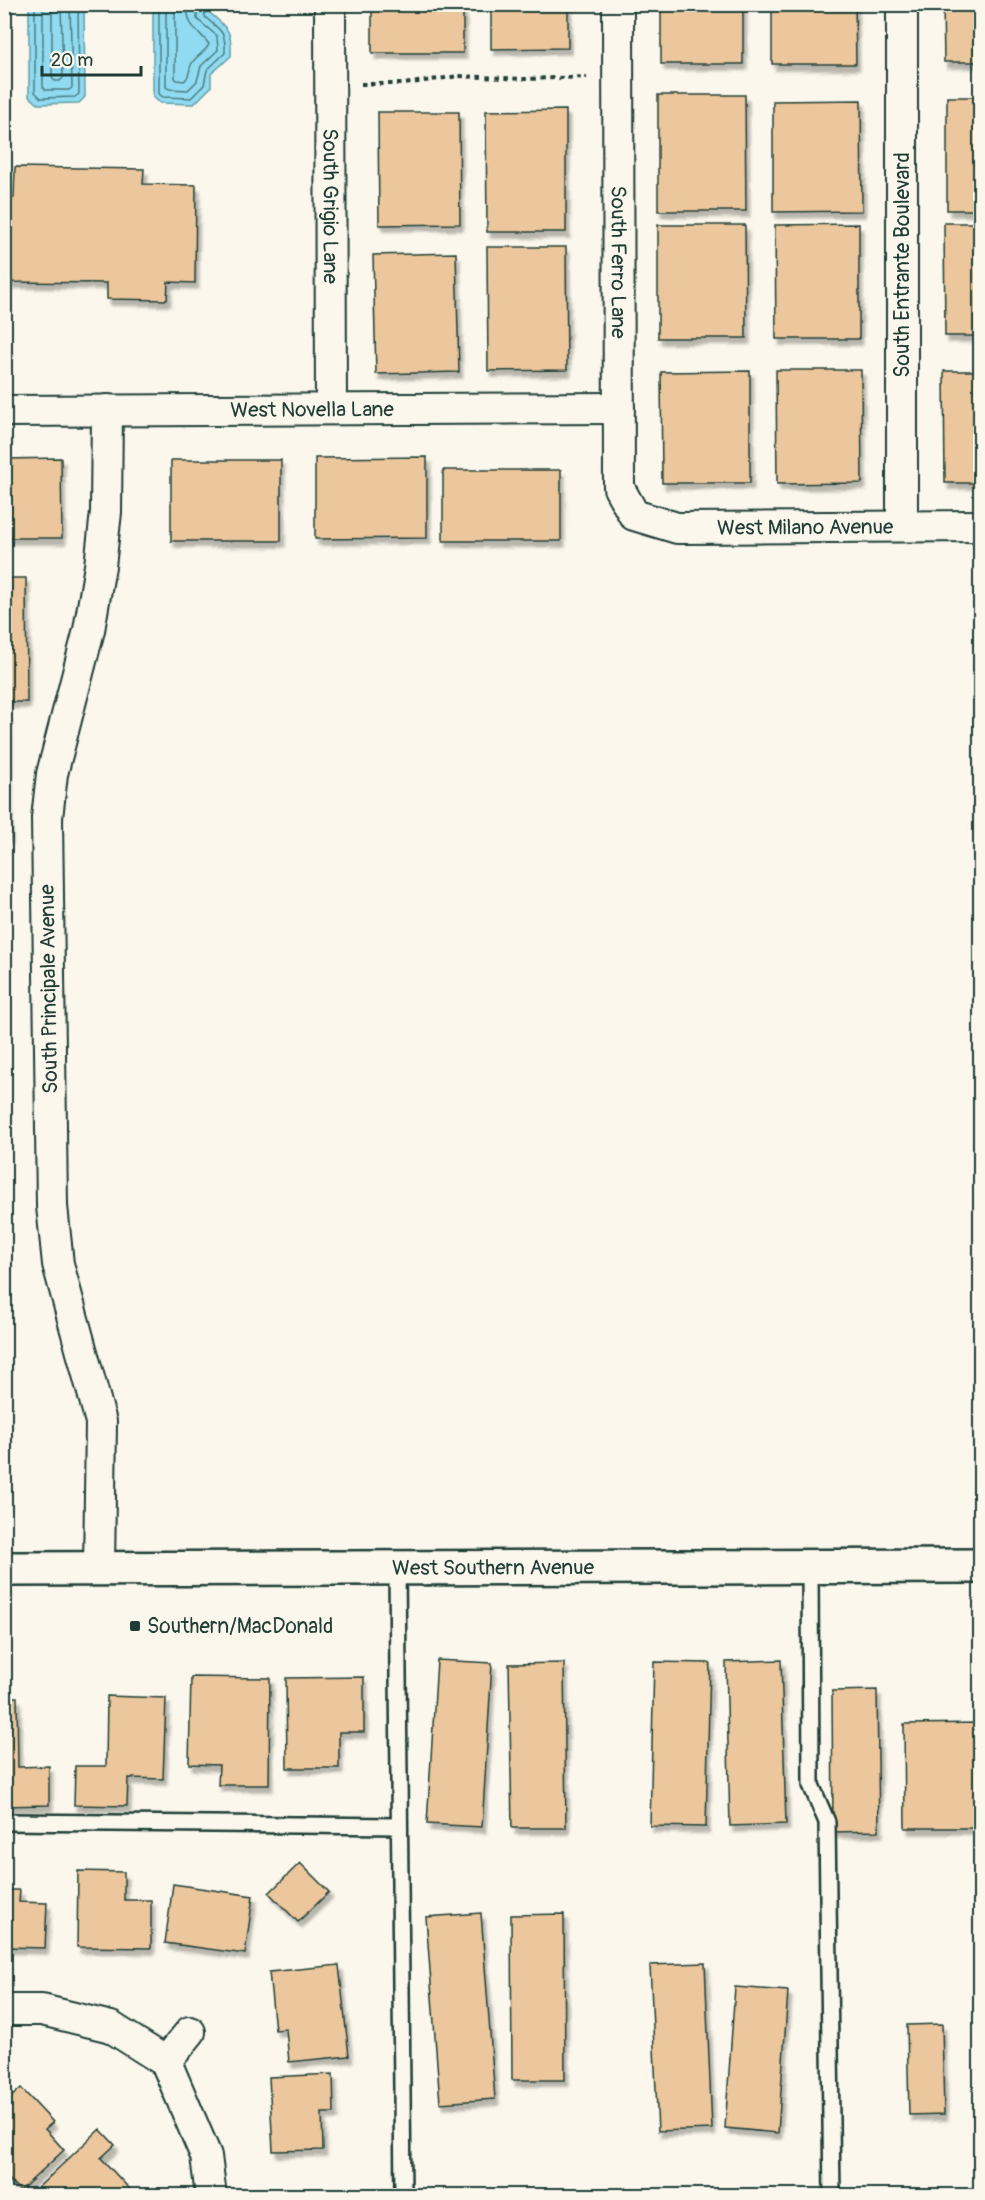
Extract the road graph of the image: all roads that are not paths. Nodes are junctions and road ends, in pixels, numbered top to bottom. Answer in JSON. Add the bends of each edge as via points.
{"nodes":[{"id":1,"x":330,"y":4,"type":"edge"},
{"id":2,"x":618,"y":4,"type":"edge"},
{"id":3,"x":902,"y":4,"type":"edge"},
{"id":4,"x":619,"y":408,"type":"junction"},
{"id":5,"x":331,"y":409,"type":"junction"},
{"id":6,"x":107,"y":410,"type":"junction"},
{"id":7,"x":4,"y":411,"type":"edge"},
{"id":8,"x":634,"y":515,"type":"joint"},
{"id":9,"x":902,"y":526,"type":"junction"},
{"id":10,"x":981,"y":526,"type":"edge"},
{"id":11,"x":981,"y":1566,"type":"edge"},
{"id":12,"x":810,"y":1567,"type":"junction"},
{"id":13,"x":397,"y":1568,"type":"junction"},
{"id":14,"x":4,"y":1569,"type":"edge"},
{"id":15,"x":99,"y":1569,"type":"junction"},
{"id":16,"x":4,"y":1822,"type":"edge"},
{"id":17,"x":399,"y":1826,"type":"junction"},
{"id":18,"x":4,"y":2010,"type":"edge"},
{"id":19,"x":190,"y":2032,"type":"dead end"},
{"id":20,"x":166,"y":2062,"type":"junction"},
{"id":21,"x":211,"y":2196,"type":"edge"},
{"id":22,"x":403,"y":2196,"type":"edge"},
{"id":23,"x":832,"y":2196,"type":"edge"}],
"edges":[{"from":1,"to":5,"type":"street","name":"South Grigio Lane"},
{"from":2,"to":4,"type":"street","name":"South Ferro Lane"},
{"from":3,"to":9,"type":"street","name":"South Entrante Boulevard"},
{"from":4,"to":5,"type":"street","name":"West Novella Lane"},
{"from":4,"to":8,"type":"street","name":"South Ferro Lane","via":[[619,488]]},
{"from":5,"to":6,"type":"street","name":"West Novella Lane"},
{"from":6,"to":7,"type":"street","name":"West Novella Lane"},
{"from":6,"to":15,"type":"street","name":"South Principale Avenue","via":[[106,512],[100,566],[89,630],[52,774],[47,818],[52,1206],[58,1264],[100,1422]]},
{"from":8,"to":9,"type":"street","name":"West Milano Avenue","via":[[677,528]]},
{"from":9,"to":10,"type":"street","name":"West Milano Avenue"},
{"from":11,"to":12,"type":"main road","name":"West Southern Avenue"},
{"from":12,"to":13,"type":"main road","name":"West Southern Avenue"},
{"from":12,"to":23,"type":"lane","via":[[811,1785],[827,1822]]},
{"from":13,"to":15,"type":"main road","name":"West Southern Avenue"},
{"from":13,"to":17,"type":"lane"},
{"from":14,"to":15,"type":"main road","name":"West Southern Avenue"},
{"from":16,"to":17,"type":"lane"},
{"from":17,"to":22,"type":"lane"},
{"from":18,"to":20,"type":"street","via":[[42,2010],[111,2027]]},
{"from":19,"to":20,"type":"street"},
{"from":20,"to":21,"type":"street","via":[[206,2156]]}]}
